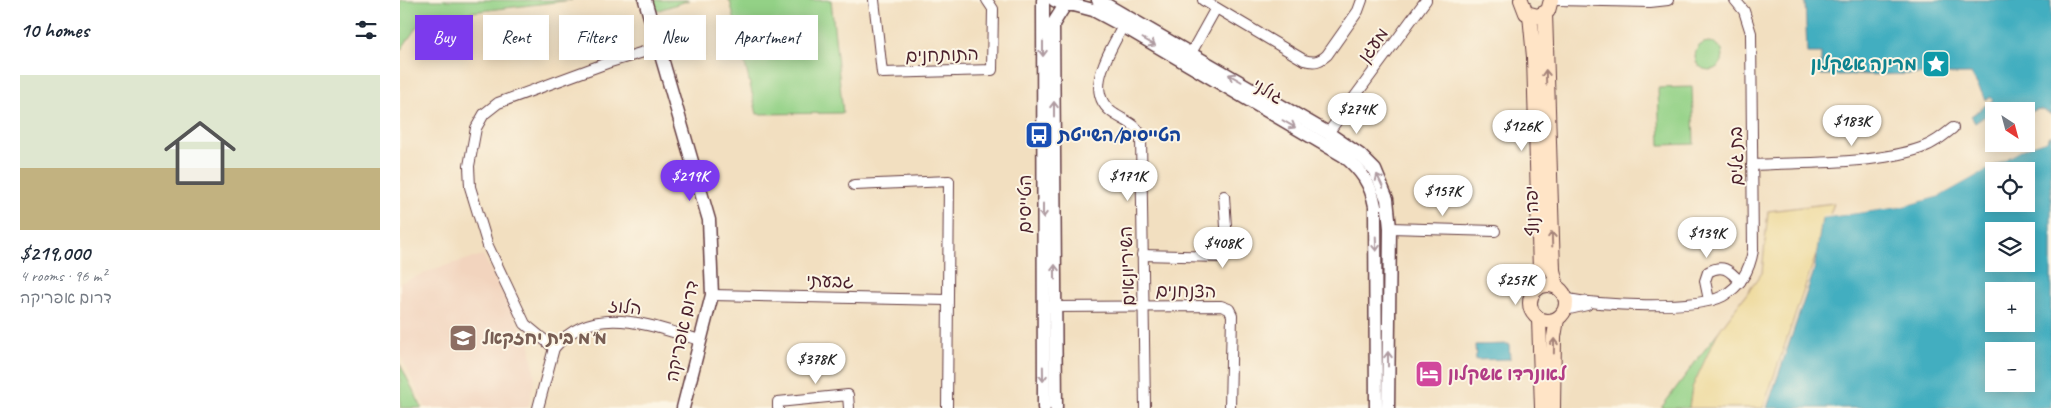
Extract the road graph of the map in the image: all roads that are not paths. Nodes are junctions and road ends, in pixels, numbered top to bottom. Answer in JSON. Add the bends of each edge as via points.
{"nodes":[{"id":1,"x":645,"y":0,"type":"edge"},
{"id":2,"x":874,"y":0,"type":"edge"},
{"id":3,"x":987,"y":0,"type":"edge"},
{"id":4,"x":1043,"y":0,"type":"edge"},
{"id":5,"x":1098,"y":0,"type":"edge"},
{"id":6,"x":1203,"y":0,"type":"edge"},
{"id":7,"x":1362,"y":0,"type":"edge"},
{"id":8,"x":1426,"y":0,"type":"edge"},
{"id":9,"x":1551,"y":0,"type":"edge"},
{"id":10,"x":1558,"y":0,"type":"edge"},
{"id":11,"x":1668,"y":0,"type":"edge"},
{"id":12,"x":1734,"y":0,"type":"edge"},
{"id":13,"x":1518,"y":1,"type":"edge"},
{"id":14,"x":1069,"y":3,"type":"edge"},
{"id":15,"x":1216,"y":8,"type":"junction"},
{"id":16,"x":1546,"y":13,"type":"junction"},
{"id":17,"x":649,"y":15,"type":"edge"},
{"id":18,"x":1530,"y":15,"type":"junction"},
{"id":19,"x":1122,"y":26,"type":"junction"},
{"id":20,"x":644,"y":52,"type":"edge"},
{"id":21,"x":1191,"y":53,"type":"junction"},
{"id":22,"x":661,"y":60,"type":"edge"},
{"id":23,"x":1953,"y":128,"type":"dead end"},
{"id":24,"x":1328,"y":133,"type":"junction"},
{"id":25,"x":1752,"y":165,"type":"junction"},
{"id":26,"x":854,"y":185,"type":"dead end"},
{"id":27,"x":1224,"y":196,"type":"dead end"},
{"id":28,"x":1390,"y":228,"type":"junction"},
{"id":29,"x":1494,"y":231,"type":"dead end"},
{"id":30,"x":1142,"y":255,"type":"junction"},
{"id":31,"x":1740,"y":282,"type":"junction"},
{"id":32,"x":1537,"y":289,"type":"junction"},
{"id":33,"x":712,"y":295,"type":"junction"},
{"id":34,"x":947,"y":300,"type":"junction"},
{"id":35,"x":1709,"y":300,"type":"junction"},
{"id":36,"x":1561,"y":304,"type":"junction"},
{"id":37,"x":1049,"y":307,"type":"junction"},
{"id":38,"x":1145,"y":307,"type":"junction"},
{"id":39,"x":1539,"y":320,"type":"junction"},
{"id":40,"x":700,"y":340,"type":"junction"},
{"id":41,"x":554,"y":348,"type":"junction"},
{"id":42,"x":538,"y":408,"type":"edge"},
{"id":43,"x":683,"y":408,"type":"edge"},
{"id":44,"x":778,"y":408,"type":"edge"},
{"id":45,"x":848,"y":408,"type":"edge"},
{"id":46,"x":947,"y":408,"type":"edge"},
{"id":47,"x":1044,"y":408,"type":"edge"},
{"id":48,"x":1056,"y":408,"type":"edge"},
{"id":49,"x":1145,"y":408,"type":"edge"},
{"id":50,"x":1230,"y":408,"type":"edge"},
{"id":51,"x":1376,"y":408,"type":"edge"},
{"id":52,"x":1388,"y":408,"type":"edge"},
{"id":53,"x":1542,"y":408,"type":"edge"},
{"id":54,"x":1553,"y":408,"type":"edge"}],
"edges":[{"from":1,"to":17,"type":"street","name":"דרום אפריקה"},
{"from":2,"to":3,"type":"street","name":"התותחנים","via":[[882,74],[992,70],[992,10]]},
{"from":4,"to":37,"type":"street","name":"הטייסים","one_way":true},
{"from":5,"to":21,"type":"street","name":"גולני"},
{"from":6,"to":15,"type":"street"},
{"from":7,"to":15,"type":"street","via":[[1358,11],[1327,54],[1313,62],[1304,60]]},
{"from":8,"to":24,"type":"street","name":"מעגן"},
{"from":9,"to":16,"type":"main road","name":"יפה נוף"},
{"from":10,"to":11,"type":"street"},
{"from":12,"to":25,"type":"street","name":"בת גלים","via":[[1744,11],[1751,32]]},
{"from":13,"to":18,"type":"main road","name":"יפה נוף"},
{"from":14,"to":19,"type":"street","name":"גולני","via":[[1093,10]]},
{"from":37,"to":14,"type":"street","name":"הטייסים","one_way":true,"via":[[1053,24]]},
{"from":15,"to":21,"type":"street"},
{"from":16,"to":18,"type":"main road"},
{"from":36,"to":16,"type":"main road","name":"יפה נוף","one_way":true,"via":[[1553,270]]},
{"from":18,"to":32,"type":"main road","name":"יפה נוף","via":[[1540,271]]},
{"from":19,"to":30,"type":"street","name":"השיריונאים","via":[[1104,62],[1099,92],[1104,105],[1139,130],[1141,137]]},
{"from":19,"to":51,"type":"street","name":"גולני","one_way":true,"via":[[1344,156],[1366,179],[1375,206]]},
{"from":20,"to":41,"type":"street","via":[[498,103],[484,114],[476,128],[470,157],[470,186],[488,246],[525,324]]},
{"from":24,"to":21,"type":"street","name":"גולני","one_way":true},
{"from":22,"to":33,"type":"street","name":"דרום אפריקה","via":[[709,220]]},
{"from":23,"to":25,"type":"street","via":[[1921,148],[1900,153],[1865,159]]},
{"from":28,"to":24,"type":"street","name":"גולני","one_way":true,"via":[[1387,199],[1375,170],[1360,155]]},
{"from":25,"to":31,"type":"street","name":"בת גלים","via":[[1753,250],[1750,268]]},
{"from":26,"to":34,"type":"street","via":[[949,181]]},
{"from":27,"to":30,"type":"street","via":[[1227,242],[1226,251],[1220,257]]},
{"from":28,"to":29,"type":"street"},
{"from":52,"to":28,"type":"street","name":"גולני","one_way":true},
{"from":30,"to":38,"type":"street","name":"השיריונאים"},
{"from":31,"to":35,"type":"street","name":"בת גלים","via":[[1722,297]]},
{"from":31,"to":35,"type":"street","via":[[1724,268],[1717,267],[1708,272],[1705,281]]},
{"from":32,"to":36,"type":"main road","via":[[1547,285]]},
{"from":32,"to":39,"type":"main road","via":[[1531,296],[1530,305]]},
{"from":33,"to":34,"type":"street","name":"גבעתי"},
{"from":33,"to":40,"type":"street","name":"דרום אפריקה"},
{"from":34,"to":46,"type":"street"},
{"from":35,"to":36,"type":"street","name":"בת גלים","via":[[1692,304]]},
{"from":36,"to":39,"type":"main road","via":[[1545,322]]},
{"from":54,"to":36,"type":"main road","name":"יפה נוף","one_way":true,"via":[[1554,338]]},
{"from":37,"to":38,"type":"street","name":"הצנחנים"},
{"from":37,"to":47,"type":"street","name":"הטייסים","one_way":true},
{"from":37,"to":48,"type":"street","name":"הטייסים"},
{"from":38,"to":49,"type":"street","name":"השיריונאים"},
{"from":38,"to":50,"type":"street","name":"הצנחנים","via":[[1221,306],[1229,309],[1232,315]]},
{"from":39,"to":53,"type":"main road"},
{"from":40,"to":41,"type":"street","name":"הלוז","via":[[643,324],[606,320],[579,327],[564,336]]},
{"from":40,"to":43,"type":"street","name":"דרום אפריקה"},
{"from":41,"to":42,"type":"street"},
{"from":44,"to":45,"type":"street","via":[[778,402],[848,395]]}]}
